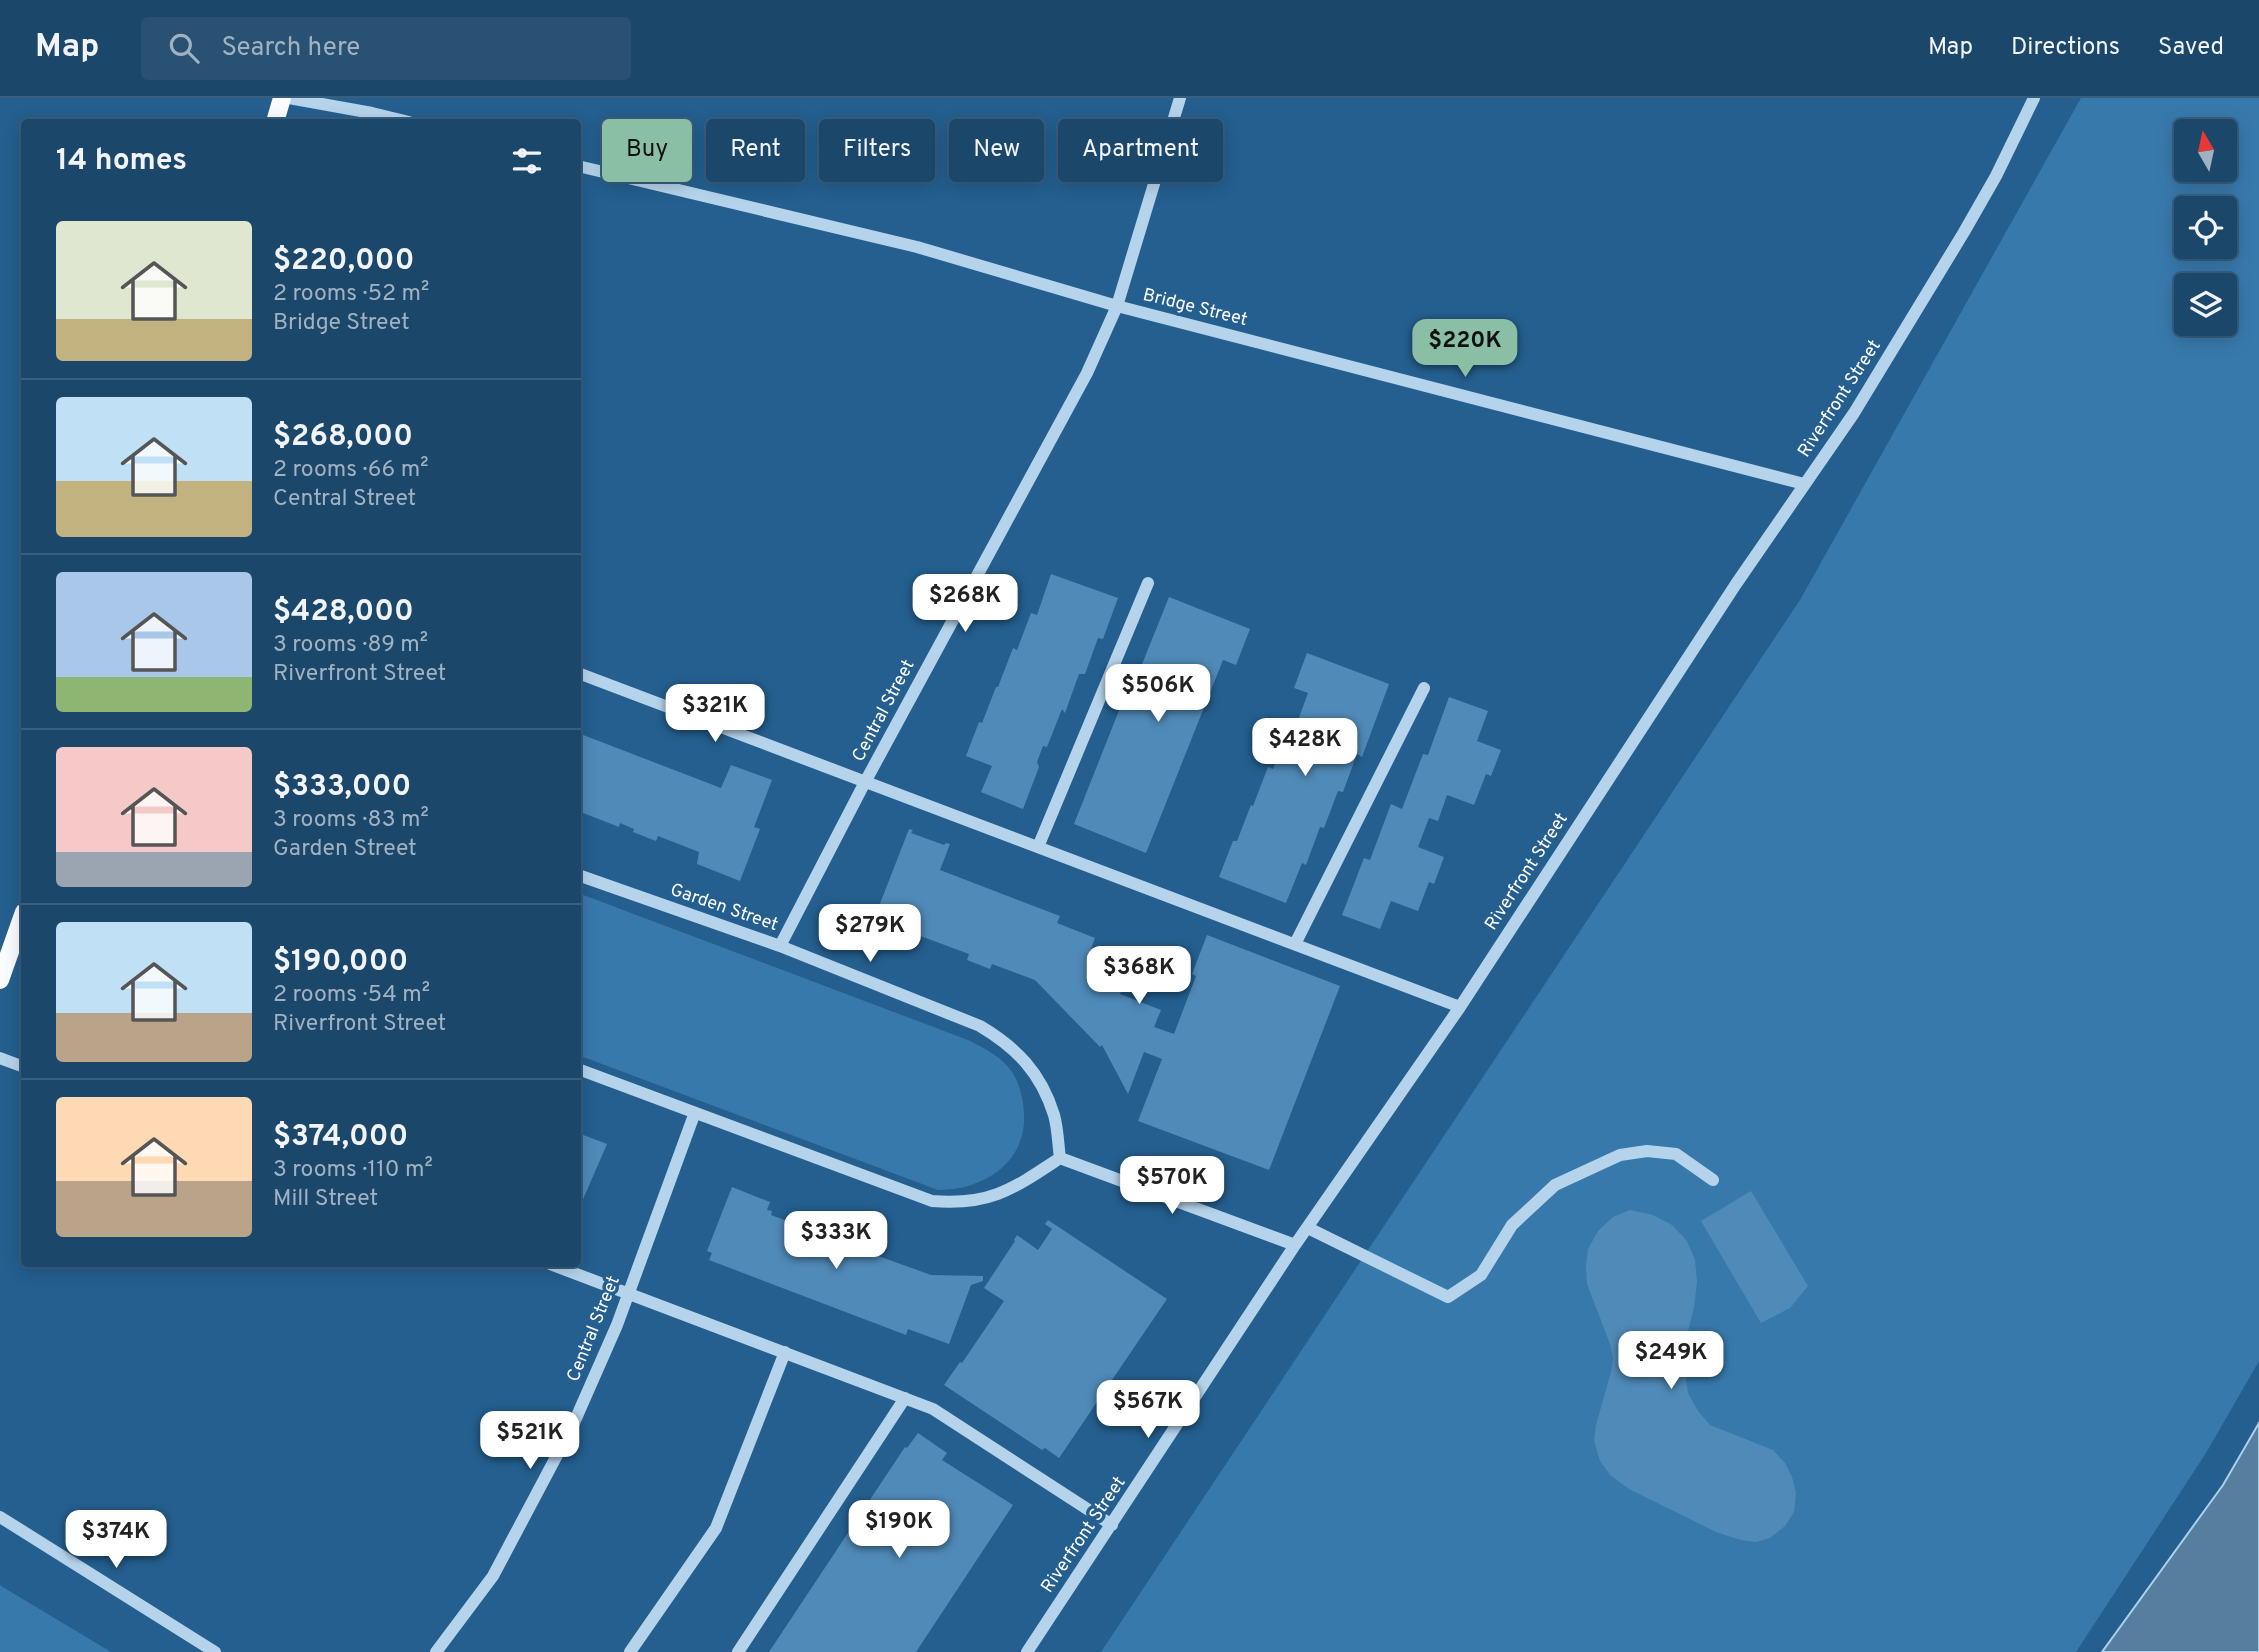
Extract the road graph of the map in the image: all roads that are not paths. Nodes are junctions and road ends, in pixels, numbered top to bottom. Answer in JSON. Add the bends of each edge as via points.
{"nodes":[{"id":1,"x":282,"y":98,"type":"edge"},
{"id":2,"x":289,"y":98,"type":"edge"},
{"id":3,"x":1180,"y":98,"type":"edge"},
{"id":4,"x":2034,"y":98,"type":"edge"},
{"id":5,"x":276,"y":119,"type":"edge"},
{"id":6,"x":397,"y":119,"type":"edge"},
{"id":7,"x":581,"y":167,"type":"edge"},
{"id":8,"x":1117,"y":306,"type":"junction"},
{"id":9,"x":1804,"y":484,"type":"junction"},
{"id":10,"x":1148,"y":583,"type":"dead end"},
{"id":11,"x":581,"y":674,"type":"edge"},
{"id":12,"x":1424,"y":688,"type":"dead end"},
{"id":13,"x":864,"y":784,"type":"junction"},
{"id":14,"x":1038,"y":847,"type":"junction"},
{"id":15,"x":581,"y":876,"type":"edge"},
{"id":16,"x":21,"y":920,"type":"edge"},
{"id":17,"x":1295,"y":944,"type":"junction"},
{"id":18,"x":780,"y":946,"type":"junction"},
{"id":19,"x":0,"y":979,"type":"edge"},
{"id":20,"x":1460,"y":1007,"type":"junction"},
{"id":21,"x":0,"y":1058,"type":"edge"},
{"id":22,"x":21,"y":1066,"type":"edge"},
{"id":23,"x":581,"y":1070,"type":"edge"},
{"id":24,"x":694,"y":1115,"type":"junction"},
{"id":25,"x":1060,"y":1158,"type":"junction"},
{"id":26,"x":1713,"y":1180,"type":"dead end"},
{"id":27,"x":1308,"y":1228,"type":"junction"},
{"id":28,"x":1295,"y":1245,"type":"junction"},
{"id":29,"x":558,"y":1267,"type":"edge"},
{"id":30,"x":629,"y":1293,"type":"junction"},
{"id":31,"x":785,"y":1352,"type":"junction"},
{"id":32,"x":905,"y":1398,"type":"junction"},
{"id":33,"x":0,"y":1517,"type":"edge"},
{"id":34,"x":1112,"y":1525,"type":"junction"},
{"id":35,"x":215,"y":1652,"type":"edge"},
{"id":36,"x":436,"y":1652,"type":"edge"},
{"id":37,"x":630,"y":1652,"type":"edge"},
{"id":38,"x":738,"y":1652,"type":"edge"},
{"id":39,"x":1027,"y":1652,"type":"edge"}],
"edges":[{"from":1,"to":5,"type":"main road"},
{"from":2,"to":6,"type":"street"},
{"from":3,"to":8,"type":"street","name":"Central Street"},
{"from":4,"to":9,"type":"street","name":"Riverfront Street","via":[[1996,176],[1927,295]]},
{"from":7,"to":8,"type":"street","name":"Bridge Street","via":[[917,247]]},
{"from":8,"to":9,"type":"street","name":"Bridge Street"},
{"from":8,"to":13,"type":"street","name":"Central Street","via":[[1087,373]]},
{"from":9,"to":20,"type":"street","name":"Riverfront Street"},
{"from":10,"to":14,"type":"street"},
{"from":11,"to":13,"type":"street"},
{"from":12,"to":17,"type":"street"},
{"from":13,"to":14,"type":"street"},
{"from":13,"to":18,"type":"street","name":"Central Street"},
{"from":14,"to":17,"type":"street"},
{"from":15,"to":18,"type":"street","name":"Garden Street"},
{"from":16,"to":19,"type":"main road"},
{"from":17,"to":20,"type":"street"},
{"from":18,"to":25,"type":"street","name":"Garden Street","via":[[980,1026],[1001,1039],[1023,1058],[1045,1094],[1055,1117]]},
{"from":20,"to":27,"type":"street","name":"Riverfront Street"},
{"from":21,"to":22,"type":"street"},
{"from":23,"to":24,"type":"street"},
{"from":24,"to":25,"type":"street","via":[[932,1202],[959,1204],[987,1198],[1012,1189]]},
{"from":24,"to":30,"type":"street","name":"Central Street"},
{"from":25,"to":28,"type":"street"},
{"from":26,"to":27,"type":"street","via":[[1676,1154],[1647,1151],[1620,1155],[1555,1185],[1512,1225],[1481,1275],[1448,1297]]},
{"from":27,"to":28,"type":"street","name":"Riverfront Street"},
{"from":28,"to":34,"type":"street","name":"Riverfront Street"},
{"from":29,"to":30,"type":"street"},
{"from":30,"to":31,"type":"street"},
{"from":30,"to":36,"type":"street","name":"Central Street","via":[[573,1425],[493,1576]]},
{"from":31,"to":32,"type":"street"},
{"from":31,"to":37,"type":"street","via":[[716,1528]]},
{"from":32,"to":34,"type":"street","via":[[933,1409]]},
{"from":32,"to":38,"type":"street"},
{"from":33,"to":35,"type":"street"},
{"from":34,"to":39,"type":"street","name":"Riverfront Street"}]}
